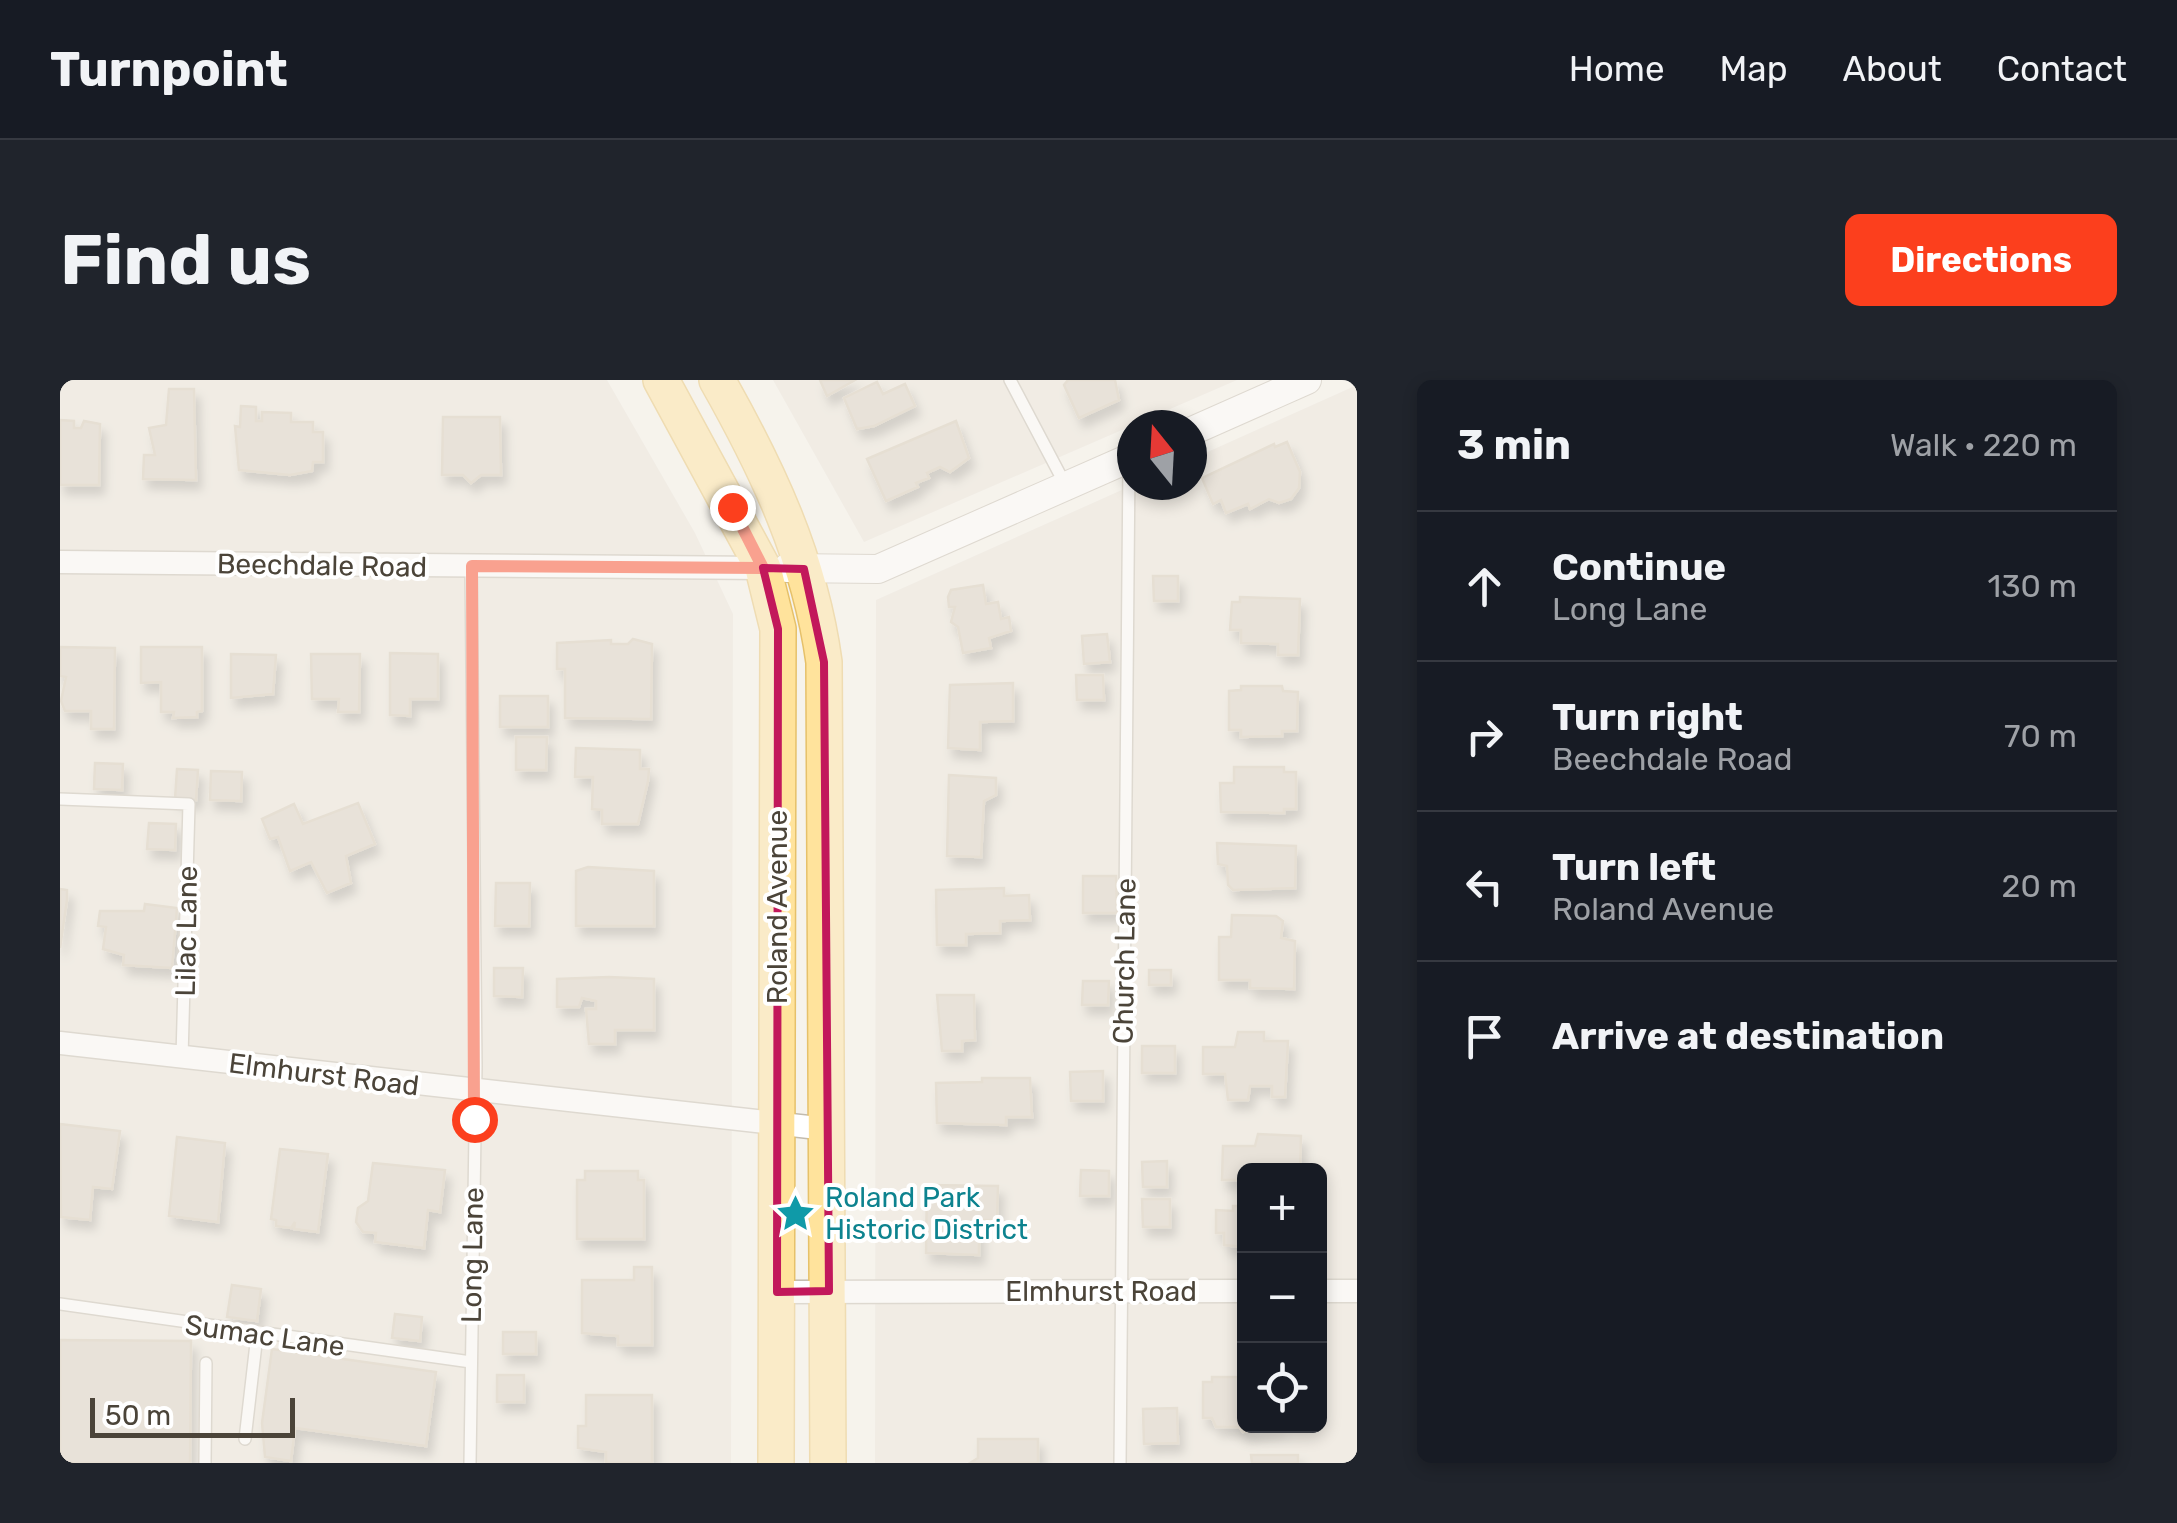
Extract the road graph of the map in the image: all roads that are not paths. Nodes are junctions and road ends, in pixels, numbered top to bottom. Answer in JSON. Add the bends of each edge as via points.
{"nodes":[{"id":1,"x":660,"y":380,"type":"edge"},
{"id":2,"x":718,"y":380,"type":"edge"},
{"id":3,"x":1010,"y":380,"type":"edge"},
{"id":4,"x":1307,"y":380,"type":"edge"},
{"id":5,"x":1207,"y":424,"type":"edge"},
{"id":6,"x":1117,"y":464,"type":"edge"},
{"id":7,"x":1066,"y":486,"type":"junction"},
{"id":8,"x":1130,"y":500,"type":"edge"},
{"id":9,"x":60,"y":562,"type":"edge"},
{"id":10,"x":472,"y":566,"type":"junction"},
{"id":11,"x":763,"y":568,"type":"junction"},
{"id":12,"x":804,"y":569,"type":"junction"},
{"id":13,"x":60,"y":799,"type":"edge"},
{"id":14,"x":60,"y":1044,"type":"edge"},
{"id":15,"x":182,"y":1058,"type":"junction"},
{"id":16,"x":474,"y":1092,"type":"junction"},
{"id":17,"x":777,"y":1125,"type":"junction"},
{"id":18,"x":827,"y":1129,"type":"junction"},
{"id":19,"x":828,"y":1291,"type":"junction"},
{"id":20,"x":1237,"y":1291,"type":"edge"},
{"id":21,"x":1327,"y":1291,"type":"edge"},
{"id":22,"x":1357,"y":1291,"type":"edge"},
{"id":23,"x":777,"y":1292,"type":"junction"},
{"id":24,"x":1120,"y":1292,"type":"junction"},
{"id":25,"x":60,"y":1304,"type":"edge"},
{"id":26,"x":257,"y":1335,"type":"junction"},
{"id":27,"x":471,"y":1362,"type":"junction"},
{"id":28,"x":206,"y":1363,"type":"dead end"},
{"id":29,"x":245,"y":1438,"type":"dead end"},
{"id":30,"x":205,"y":1463,"type":"edge"},
{"id":31,"x":470,"y":1463,"type":"edge"},
{"id":32,"x":776,"y":1463,"type":"edge"},
{"id":33,"x":828,"y":1463,"type":"edge"},
{"id":34,"x":1120,"y":1463,"type":"edge"}],
"edges":[{"from":1,"to":11,"type":"main road","name":"Roland Avenue"},
{"from":2,"to":12,"type":"main road","name":"Roland Avenue","via":[[768,474]]},
{"from":3,"to":7,"type":"lane"},
{"from":4,"to":5,"type":"street"},
{"from":6,"to":7,"type":"street"},
{"from":7,"to":12,"type":"street","via":[[878,569]]},
{"from":8,"to":24,"type":"lane","name":"Church Lane"},
{"from":9,"to":10,"type":"street","name":"Beechdale Road"},
{"from":10,"to":11,"type":"street","name":"Beechdale Road"},
{"from":10,"to":16,"type":"lane","name":"Long Lane"},
{"from":11,"to":12,"type":"street"},
{"from":11,"to":17,"type":"main road","name":"Roland Avenue","via":[[778,629]]},
{"from":12,"to":18,"type":"main road","name":"Roland Avenue","via":[[828,698]]},
{"from":13,"to":15,"type":"lane","name":"Lilac Lane","via":[[189,804]]},
{"from":14,"to":15,"type":"street","name":"Elmhurst Road"},
{"from":15,"to":16,"type":"street","name":"Elmhurst Road"},
{"from":16,"to":17,"type":"street","name":"Elmhurst Road"},
{"from":16,"to":27,"type":"lane","name":"Long Lane"},
{"from":17,"to":18,"type":"street","name":"Elmhurst Road"},
{"from":17,"to":23,"type":"main road","name":"Roland Avenue"},
{"from":18,"to":19,"type":"main road","name":"Roland Avenue"},
{"from":19,"to":23,"type":"street","name":"Elmhurst Road"},
{"from":19,"to":24,"type":"street","name":"Elmhurst Road"},
{"from":19,"to":33,"type":"main road","name":"Roland Avenue"},
{"from":20,"to":24,"type":"street","name":"Elmhurst Road"},
{"from":21,"to":22,"type":"street"},
{"from":23,"to":32,"type":"main road","name":"Roland Avenue"},
{"from":24,"to":34,"type":"lane","name":"Church Lane"},
{"from":25,"to":26,"type":"lane","name":"Sumac Lane"},
{"from":26,"to":27,"type":"lane","name":"Sumac Lane"},
{"from":26,"to":29,"type":"lane"},
{"from":27,"to":31,"type":"lane","name":"Long Lane"},
{"from":28,"to":30,"type":"lane"}]}
